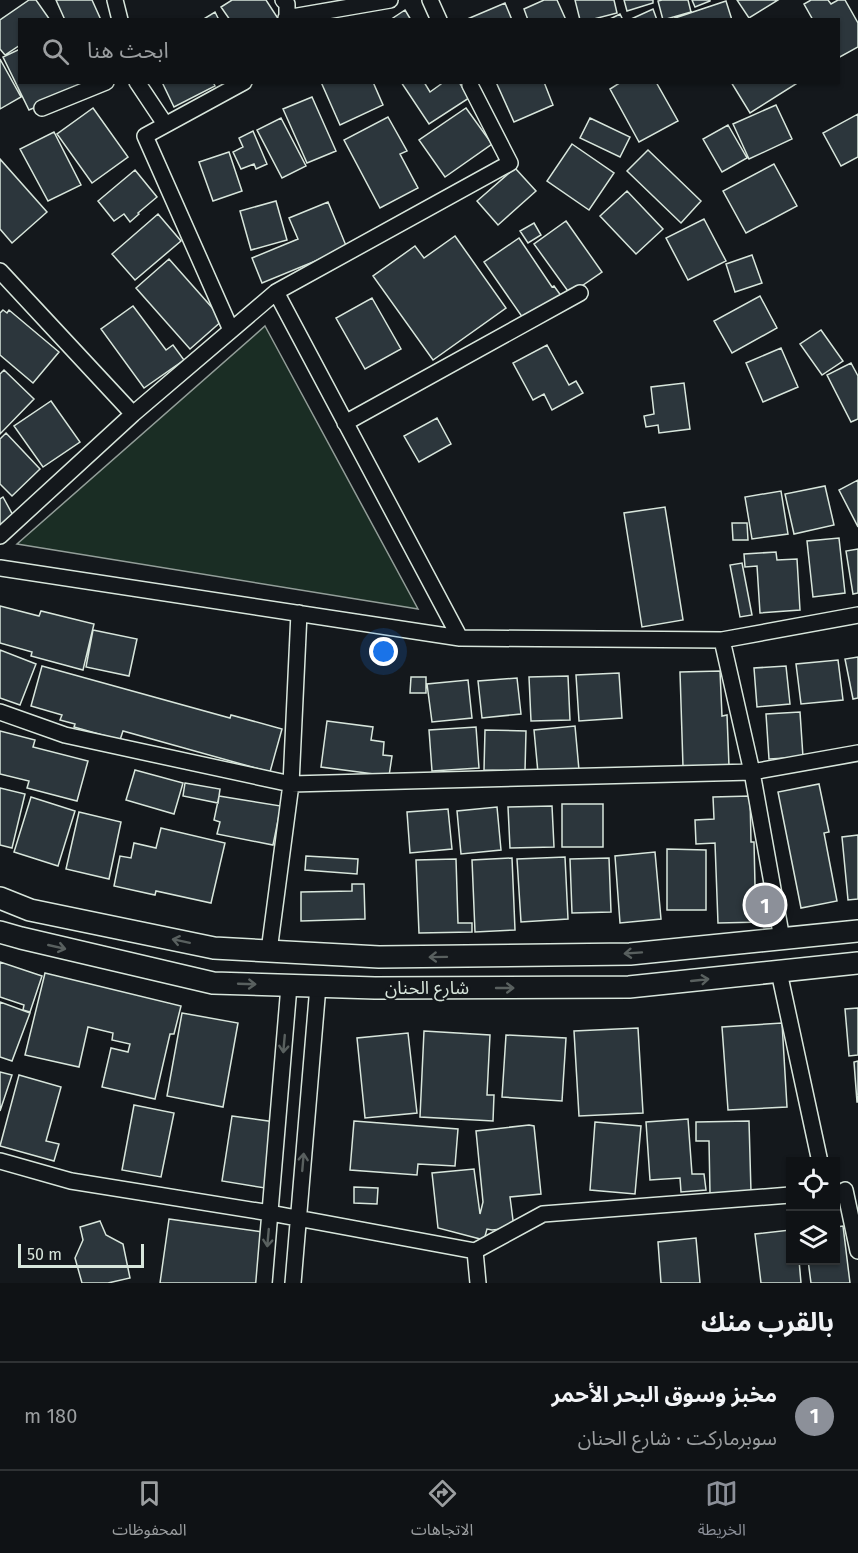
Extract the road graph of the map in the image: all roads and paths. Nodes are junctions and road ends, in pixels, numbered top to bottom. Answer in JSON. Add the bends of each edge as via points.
{"nodes":[{"id":1,"x":115,"y":0,"type":"edge"},
{"id":2,"x":283,"y":0,"type":"edge"},
{"id":3,"x":390,"y":0,"type":"edge"},
{"id":4,"x":430,"y":0,"type":"edge"},
{"id":5,"x":120,"y":18,"type":"edge"},
{"id":6,"x":287,"y":18,"type":"edge"},
{"id":7,"x":292,"y":18,"type":"edge"},
{"id":8,"x":438,"y":18,"type":"edge"},
{"id":9,"x":101,"y":84,"type":"edge"},
{"id":10,"x":138,"y":84,"type":"edge"},
{"id":11,"x":240,"y":84,"type":"edge"},
{"id":12,"x":470,"y":85,"type":"dead end"},
{"id":13,"x":42,"y":108,"type":"dead end"},
{"id":14,"x":165,"y":124,"type":"junction"},
{"id":15,"x":0,"y":271,"type":"edge"},
{"id":16,"x":276,"y":292,"type":"junction"},
{"id":17,"x":580,"y":293,"type":"dead end"},
{"id":18,"x":231,"y":330,"type":"junction"},
{"id":19,"x":133,"y":414,"type":"junction"},
{"id":20,"x":345,"y":423,"type":"junction"},
{"id":21,"x":0,"y":536,"type":"edge"},
{"id":22,"x":0,"y":568,"type":"edge"},
{"id":23,"x":298,"y":613,"type":"junction"},
{"id":24,"x":858,"y":615,"type":"edge"},
{"id":25,"x":460,"y":638,"type":"junction"},
{"id":26,"x":722,"y":640,"type":"junction"},
{"id":27,"x":0,"y":712,"type":"edge"},
{"id":28,"x":858,"y":753,"type":"edge"},
{"id":29,"x":752,"y":772,"type":"junction"},
{"id":30,"x":291,"y":784,"type":"junction"},
{"id":31,"x":0,"y":898,"type":"edge"},
{"id":32,"x":858,"y":931,"type":"edge"},
{"id":33,"x":0,"y":932,"type":"edge"},
{"id":34,"x":782,"y":939,"type":"junction"},
{"id":35,"x":269,"y":951,"type":"junction"},
{"id":36,"x":858,"y":963,"type":"edge"},
{"id":37,"x":779,"y":972,"type":"junction"},
{"id":38,"x":289,"y":986,"type":"junction"},
{"id":39,"x":318,"y":986,"type":"junction"},
{"id":40,"x":819,"y":1157,"type":"edge"},
{"id":41,"x":0,"y":1161,"type":"edge"},
{"id":42,"x":846,"y":1190,"type":"edge"},
{"id":43,"x":786,"y":1195,"type":"edge"},
{"id":44,"x":270,"y":1213,"type":"junction"},
{"id":45,"x":298,"y":1219,"type":"junction"},
{"id":46,"x":475,"y":1251,"type":"junction"},
{"id":47,"x":858,"y":1251,"type":"edge"},
{"id":48,"x":264,"y":1283,"type":"edge"},
{"id":49,"x":293,"y":1283,"type":"edge"},
{"id":50,"x":478,"y":1283,"type":"edge"}],
"edges":[{"from":1,"to":5,"type":"street"},
{"from":2,"to":6,"type":"street"},
{"from":3,"to":7,"type":"street"},
{"from":4,"to":8,"type":"street"},
{"from":9,"to":13,"type":"street"},
{"from":10,"to":14,"type":"street"},
{"from":11,"to":14,"type":"street"},
{"from":12,"to":16,"type":"street","via":[[510,163]]},
{"from":14,"to":18,"type":"street","via":[[145,136]]},
{"from":15,"to":19,"type":"street"},
{"from":16,"to":18,"type":"street"},
{"from":16,"to":20,"type":"street"},
{"from":17,"to":20,"type":"street"},
{"from":18,"to":19,"type":"street"},
{"from":19,"to":21,"type":"street"},
{"from":20,"to":25,"type":"street"},
{"from":22,"to":23,"type":"street"},
{"from":23,"to":25,"type":"street"},
{"from":23,"to":30,"type":"street"},
{"from":24,"to":26,"type":"street"},
{"from":25,"to":26,"type":"street"},
{"from":26,"to":29,"type":"street"},
{"from":27,"to":30,"type":"street","via":[[65,735]]},
{"from":28,"to":29,"type":"street"},
{"from":29,"to":30,"type":"street"},
{"from":29,"to":34,"type":"street"},
{"from":30,"to":35,"type":"street"},
{"from":35,"to":31,"type":"main road","name":"شارع الحنان","one_way":true,"via":[[214,948],[30,909]]},
{"from":32,"to":34,"type":"main road","name":"شارع الحنان"},
{"from":33,"to":38,"type":"main road","name":"شارع الحنان","one_way":true,"via":[[213,983]]},
{"from":34,"to":35,"type":"main road","name":"شارع الحنان","one_way":true,"via":[[630,954],[379,957]]},
{"from":36,"to":37,"type":"main road","name":"شارع الحنان"},
{"from":39,"to":37,"type":"main road","name":"شارع الحنان","one_way":true,"via":[[629,987]]},
{"from":37,"to":40,"type":"street"},
{"from":38,"to":39,"type":"main road","name":"شارع الحنان"},
{"from":38,"to":44,"type":"street","one_way":true},
{"from":45,"to":39,"type":"street","one_way":true},
{"from":41,"to":44,"type":"street","via":[[71,1181]]},
{"from":42,"to":47,"type":"street"},
{"from":43,"to":46,"type":"street","via":[[543,1214]]},
{"from":44,"to":45,"type":"street"},
{"from":44,"to":48,"type":"street","one_way":true},
{"from":45,"to":46,"type":"street"},
{"from":45,"to":49,"type":"street"},
{"from":46,"to":50,"type":"street"}]}
